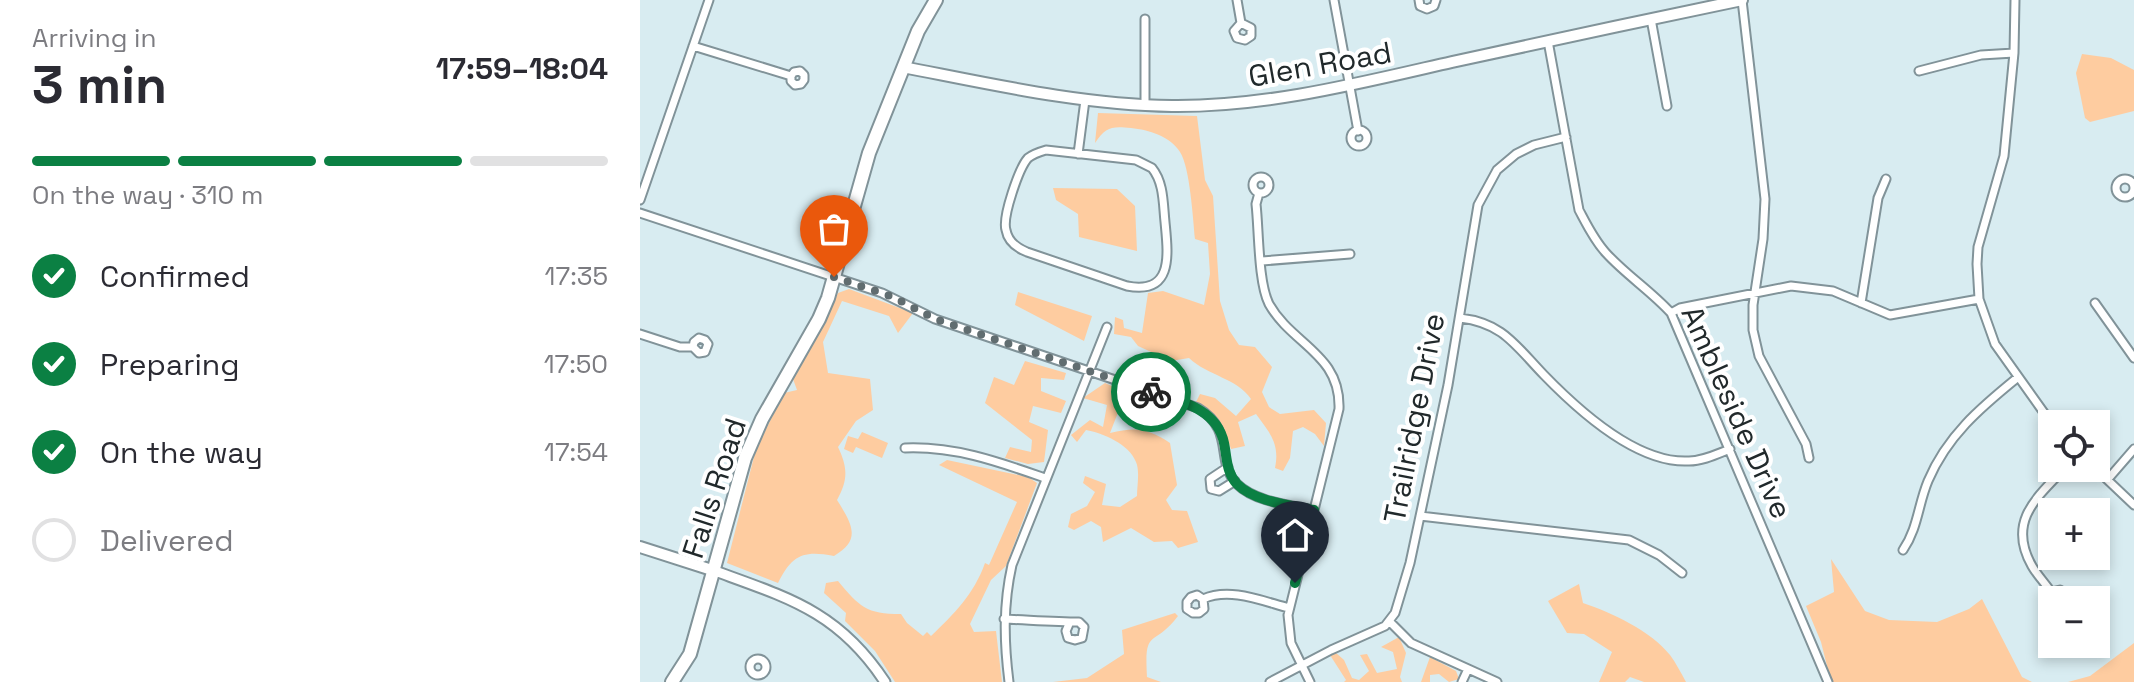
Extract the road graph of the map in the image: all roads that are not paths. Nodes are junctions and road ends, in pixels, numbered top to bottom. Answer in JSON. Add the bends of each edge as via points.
{"nodes":[{"id":1,"x":709,"y":0,"type":"edge"},
{"id":2,"x":936,"y":0,"type":"edge"},
{"id":3,"x":1237,"y":0,"type":"edge"},
{"id":4,"x":1334,"y":0,"type":"edge"},
{"id":5,"x":1419,"y":0,"type":"edge"},
{"id":6,"x":1436,"y":0,"type":"edge"},
{"id":7,"x":1742,"y":0,"type":"edge"},
{"id":8,"x":2015,"y":0,"type":"edge"},
{"id":9,"x":1145,"y":19,"type":"dead end"},
{"id":10,"x":1651,"y":19,"type":"junction"},
{"id":11,"x":1241,"y":23,"type":"dead end"},
{"id":12,"x":1548,"y":41,"type":"junction"},
{"id":13,"x":693,"y":46,"type":"junction"},
{"id":14,"x":2014,"y":53,"type":"junction"},
{"id":15,"x":903,"y":67,"type":"junction"},
{"id":16,"x":1919,"y":71,"type":"dead end"},
{"id":17,"x":791,"y":76,"type":"dead end"},
{"id":18,"x":1350,"y":85,"type":"junction"},
{"id":19,"x":1085,"y":100,"type":"junction"},
{"id":20,"x":1145,"y":105,"type":"junction"},
{"id":21,"x":1667,"y":106,"type":"dead end"},
{"id":22,"x":1358,"y":131,"type":"dead end"},
{"id":23,"x":1566,"y":137,"type":"junction"},
{"id":24,"x":1078,"y":154,"type":"junction"},
{"id":25,"x":1886,"y":179,"type":"dead end"},
{"id":26,"x":1259,"y":193,"type":"dead end"},
{"id":27,"x":640,"y":200,"type":"edge"},
{"id":28,"x":640,"y":213,"type":"edge"},
{"id":29,"x":1350,"y":254,"type":"dead end"},
{"id":30,"x":1262,"y":261,"type":"junction"},
{"id":31,"x":834,"y":277,"type":"junction"},
{"id":32,"x":1755,"y":293,"type":"junction"},
{"id":33,"x":1979,"y":299,"type":"junction"},
{"id":34,"x":1861,"y":303,"type":"junction"},
{"id":35,"x":2095,"y":303,"type":"dead end"},
{"id":36,"x":1671,"y":313,"type":"junction"},
{"id":37,"x":1460,"y":318,"type":"junction"},
{"id":38,"x":1107,"y":327,"type":"dead end"},
{"id":39,"x":640,"y":334,"type":"edge"},
{"id":40,"x":693,"y":347,"type":"dead end"},
{"id":41,"x":2134,"y":358,"type":"edge"},
{"id":42,"x":1089,"y":371,"type":"junction"},
{"id":43,"x":2017,"y":378,"type":"junction"},
{"id":44,"x":2041,"y":410,"type":"edge"},
{"id":45,"x":905,"y":448,"type":"dead end"},
{"id":46,"x":1730,"y":449,"type":"junction"},
{"id":47,"x":2134,"y":449,"type":"edge"},
{"id":48,"x":1809,"y":458,"type":"dead end"},
{"id":49,"x":1228,"y":467,"type":"junction"},
{"id":50,"x":2110,"y":477,"type":"edge"},
{"id":51,"x":1045,"y":478,"type":"junction"},
{"id":52,"x":1235,"y":481,"type":"junction"},
{"id":53,"x":2110,"y":481,"type":"edge"},
{"id":54,"x":2052,"y":482,"type":"edge"},
{"id":55,"x":2134,"y":505,"type":"edge"},
{"id":56,"x":1314,"y":510,"type":"junction"},
{"id":57,"x":1420,"y":516,"type":"junction"},
{"id":58,"x":640,"y":547,"type":"edge"},
{"id":59,"x":1903,"y":550,"type":"dead end"},
{"id":60,"x":715,"y":571,"type":"junction"},
{"id":61,"x":1682,"y":573,"type":"dead end"},
{"id":62,"x":2047,"y":586,"type":"edge"},
{"id":63,"x":1203,"y":599,"type":"dead end"},
{"id":64,"x":1289,"y":608,"type":"junction"},
{"id":65,"x":1004,"y":619,"type":"junction"},
{"id":66,"x":1390,"y":622,"type":"junction"},
{"id":67,"x":1069,"y":624,"type":"dead end"},
{"id":68,"x":1301,"y":665,"type":"junction"},
{"id":69,"x":1468,"y":669,"type":"junction"},
{"id":70,"x":764,"y":673,"type":"dead end"},
{"id":71,"x":672,"y":682,"type":"edge"},
{"id":72,"x":768,"y":682,"type":"edge"},
{"id":73,"x":885,"y":682,"type":"edge"},
{"id":74,"x":1009,"y":682,"type":"edge"},
{"id":75,"x":1270,"y":682,"type":"edge"},
{"id":76,"x":1310,"y":682,"type":"edge"},
{"id":77,"x":1462,"y":682,"type":"edge"},
{"id":78,"x":1497,"y":682,"type":"edge"},
{"id":79,"x":1828,"y":682,"type":"edge"}],
"edges":[{"from":1,"to":13,"type":"street"},
{"from":2,"to":15,"type":"main road","name":"Falls Road"},
{"from":3,"to":11,"type":"street"},
{"from":4,"to":18,"type":"street"},
{"from":5,"to":6,"type":"street","via":[[1427,9]]},
{"from":7,"to":10,"type":"main road","name":"Glen Road"},
{"from":7,"to":32,"type":"street","via":[[1765,199]]},
{"from":8,"to":14,"type":"street"},
{"from":9,"to":20,"type":"street"},
{"from":10,"to":12,"type":"main road","name":"Glen Road"},
{"from":10,"to":21,"type":"street"},
{"from":12,"to":18,"type":"main road","name":"Glen Road"},
{"from":12,"to":23,"type":"street","name":"Ambleside Drive"},
{"from":13,"to":17,"type":"street"},
{"from":13,"to":27,"type":"street"},
{"from":14,"to":16,"type":"street","via":[[1981,55]]},
{"from":14,"to":33,"type":"street","via":[[2004,156],[1978,247]]},
{"from":15,"to":19,"type":"main road","name":"Glen Road"},
{"from":15,"to":31,"type":"main road","name":"Falls Road","via":[[859,182]]},
{"from":18,"to":20,"type":"main road","name":"Glen Road","via":[[1254,102]]},
{"from":18,"to":22,"type":"street"},
{"from":19,"to":20,"type":"main road","name":"Glen Road"},
{"from":19,"to":24,"type":"street"},
{"from":23,"to":36,"type":"street","name":"Ambleside Drive","via":[[1579,210],[1592,235]]},
{"from":23,"to":37,"type":"street","name":"Trailridge Drive","via":[[1516,154],[1486,186],[1474,223]]},
{"from":24,"to":24,"type":"street","via":[[1145,162],[1155,173],[1162,190],[1168,256],[1164,274],[1151,286],[1118,283],[1027,252],[1009,238],[1006,216],[1026,160],[1046,150]]},
{"from":25,"to":34,"type":"street","via":[[1878,198]]},
{"from":26,"to":30,"type":"street"},
{"from":28,"to":31,"type":"street"},
{"from":29,"to":30,"type":"street"},
{"from":30,"to":56,"type":"street","via":[[1271,307],[1326,363],[1340,396]]},
{"from":31,"to":42,"type":"street","via":[[893,297],[935,319]]},
{"from":31,"to":60,"type":"main road","name":"Falls Road","via":[[819,319],[745,458]]},
{"from":32,"to":34,"type":"street","via":[[1805,286]]},
{"from":32,"to":36,"type":"street"},
{"from":32,"to":48,"type":"street","via":[[1753,330],[1759,356]]},
{"from":33,"to":34,"type":"street","via":[[1890,315]]},
{"from":33,"to":43,"type":"street","via":[[1995,344]]},
{"from":35,"to":41,"type":"street"},
{"from":36,"to":46,"type":"street","name":"Ambleside Drive"},
{"from":37,"to":46,"type":"street","via":[[1501,331],[1578,408],[1648,452],[1688,461]]},
{"from":37,"to":57,"type":"street","name":"Trailridge Drive"},
{"from":38,"to":42,"type":"street"},
{"from":39,"to":40,"type":"street"},
{"from":42,"to":49,"type":"street","via":[[1204,412],[1221,434]]},
{"from":42,"to":51,"type":"street"},
{"from":43,"to":44,"type":"street"},
{"from":43,"to":59,"type":"street","via":[[1976,411],[1947,447]]},
{"from":45,"to":51,"type":"street","via":[[979,455]]},
{"from":46,"to":79,"type":"street","name":"Ambleside Drive"},
{"from":47,"to":50,"type":"street"},
{"from":49,"to":52,"type":"street"},
{"from":49,"to":52,"type":"street","via":[[1210,479],[1211,489],[1219,491]]},
{"from":51,"to":65,"type":"street","via":[[1012,565]]},
{"from":52,"to":56,"type":"street","via":[[1254,495]]},
{"from":53,"to":55,"type":"street"},
{"from":54,"to":62,"type":"street","via":[[2029,507],[2024,522],[2024,545]]},
{"from":56,"to":64,"type":"street"},
{"from":57,"to":61,"type":"street","via":[[1629,540]]},
{"from":57,"to":66,"type":"street","name":"Trailridge Drive","via":[[1401,599]]},
{"from":58,"to":60,"type":"main road"},
{"from":60,"to":71,"type":"main road","name":"Falls Road","via":[[690,654]]},
{"from":60,"to":73,"type":"street","via":[[827,619],[860,647]]},
{"from":63,"to":64,"type":"street","via":[[1240,596]]},
{"from":64,"to":68,"type":"street","via":[[1288,634]]},
{"from":65,"to":67,"type":"street"},
{"from":65,"to":74,"type":"street"},
{"from":66,"to":68,"type":"street"},
{"from":66,"to":69,"type":"street","via":[[1411,643]]},
{"from":68,"to":75,"type":"street"},
{"from":68,"to":76,"type":"street"},
{"from":69,"to":77,"type":"street"},
{"from":69,"to":78,"type":"street"},
{"from":70,"to":72,"type":"street"}]}
